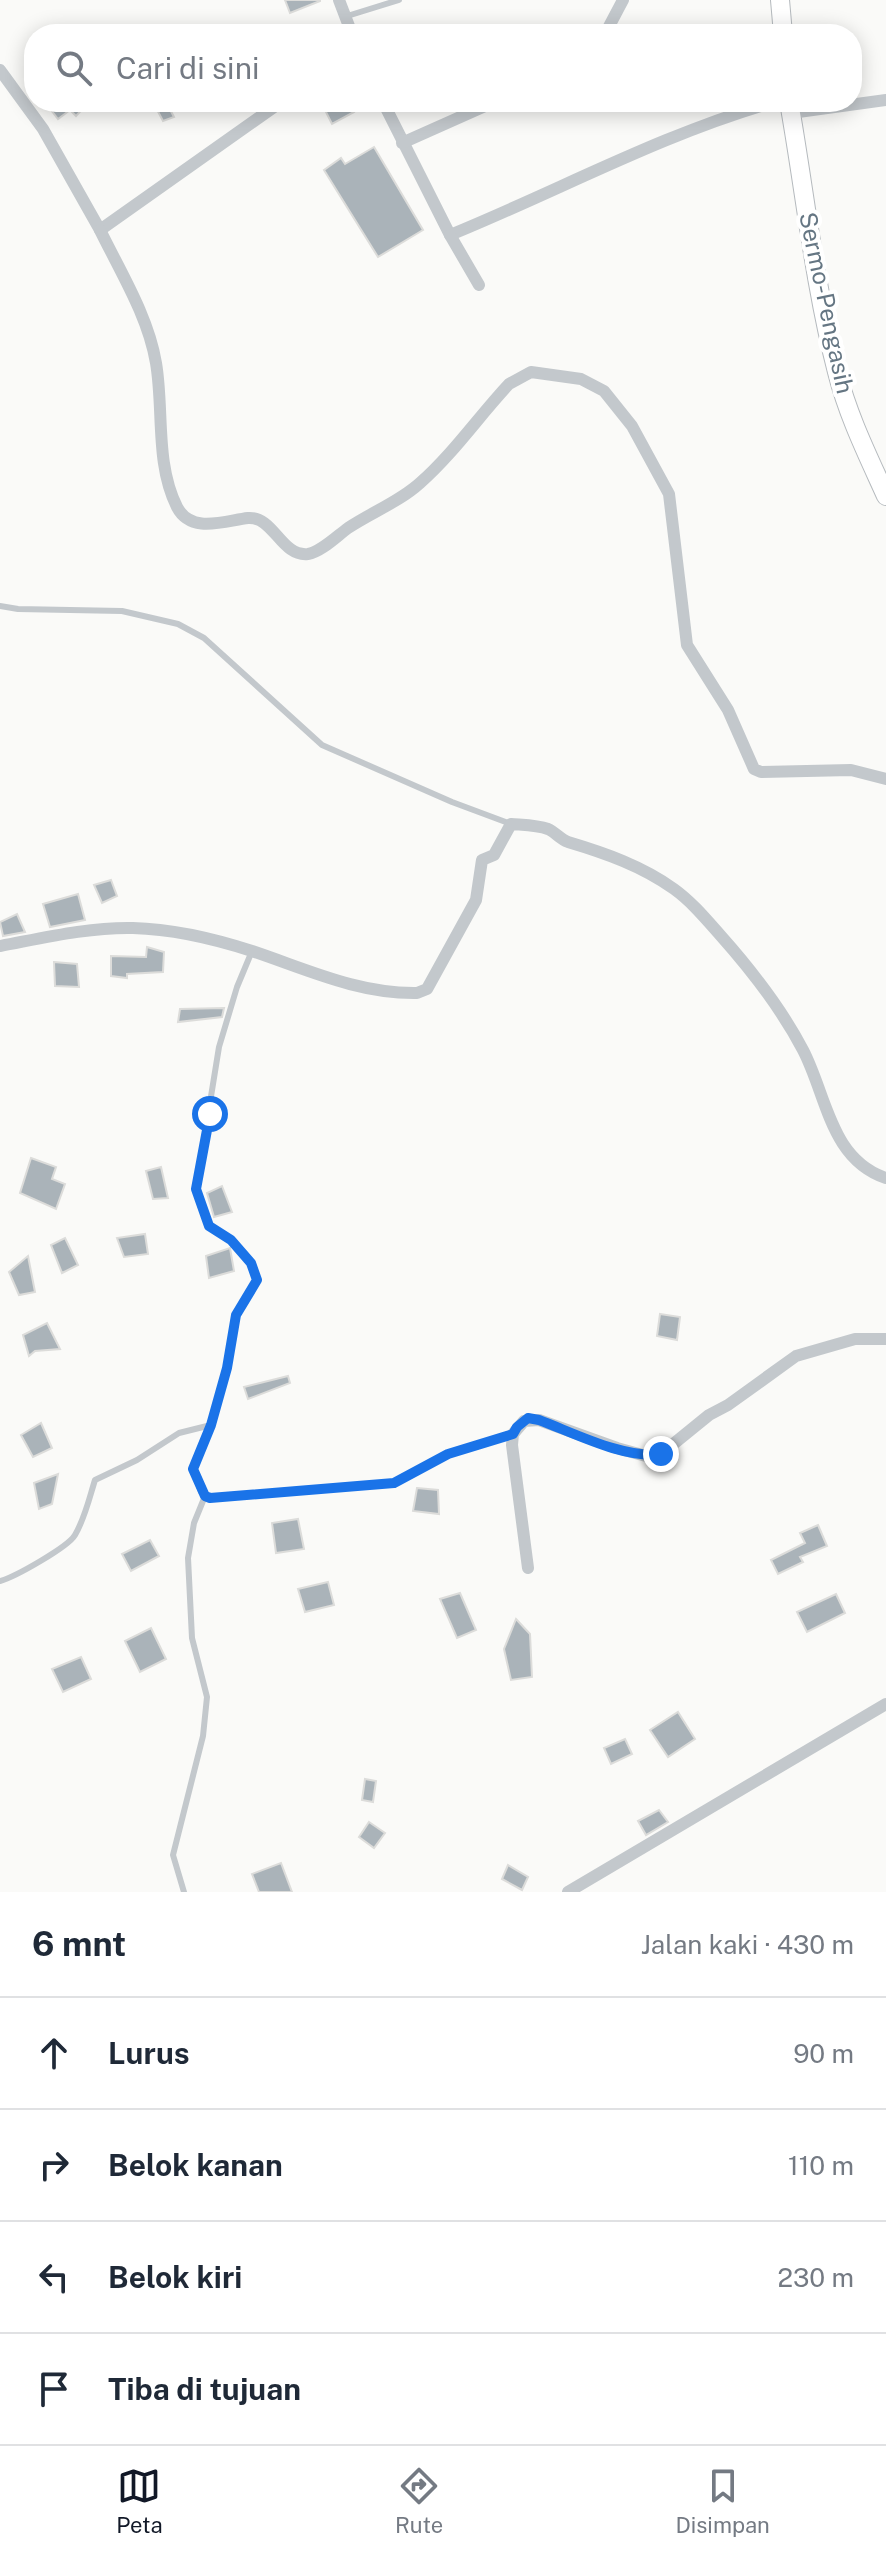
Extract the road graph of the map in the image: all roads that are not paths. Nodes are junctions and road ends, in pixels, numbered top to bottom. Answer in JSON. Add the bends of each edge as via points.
{"nodes":[{"id":1,"x":339,"y":0,"type":"edge"},
{"id":2,"x":399,"y":0,"type":"edge"},
{"id":3,"x":623,"y":0,"type":"edge"},
{"id":4,"x":780,"y":0,"type":"edge"},
{"id":5,"x":344,"y":17,"type":"junction"},
{"id":6,"x":347,"y":24,"type":"edge"},
{"id":7,"x":610,"y":24,"type":"edge"},
{"id":8,"x":782,"y":24,"type":"edge"},
{"id":9,"x":0,"y":70,"type":"edge"},
{"id":10,"x":886,"y":100,"type":"edge"},
{"id":11,"x":862,"y":102,"type":"edge"},
{"id":12,"x":24,"y":103,"type":"edge"},
{"id":13,"x":31,"y":112,"type":"edge"},
{"id":14,"x":267,"y":112,"type":"edge"},
{"id":15,"x":388,"y":112,"type":"edge"},
{"id":16,"x":472,"y":112,"type":"edge"},
{"id":17,"x":746,"y":112,"type":"edge"},
{"id":18,"x":791,"y":112,"type":"edge"},
{"id":19,"x":402,"y":143,"type":"junction"},
{"id":20,"x":100,"y":230,"type":"junction"},
{"id":21,"x":450,"y":235,"type":"junction"},
{"id":22,"x":479,"y":285,"type":"dead end"},
{"id":23,"x":886,"y":496,"type":"edge"},
{"id":24,"x":0,"y":606,"type":"edge"},
{"id":25,"x":886,"y":779,"type":"edge"},
{"id":26,"x":511,"y":824,"type":"junction"},
{"id":27,"x":0,"y":946,"type":"edge"},
{"id":28,"x":252,"y":951,"type":"junction"},
{"id":29,"x":886,"y":1178,"type":"edge"},
{"id":30,"x":886,"y":1339,"type":"edge"},
{"id":31,"x":211,"y":1425,"type":"junction"},
{"id":32,"x":513,"y":1434,"type":"junction"},
{"id":33,"x":205,"y":1496,"type":"junction"},
{"id":34,"x":528,"y":1568,"type":"dead end"},
{"id":35,"x":0,"y":1581,"type":"edge"},
{"id":36,"x":886,"y":1704,"type":"edge"},
{"id":37,"x":184,"y":1892,"type":"edge"},
{"id":38,"x":568,"y":1892,"type":"edge"}],
"edges":[{"from":1,"to":5,"type":"street"},
{"from":2,"to":5,"type":"lane"},
{"from":3,"to":7,"type":"street"},
{"from":4,"to":8,"type":"main road"},
{"from":5,"to":6,"type":"street"},
{"from":9,"to":12,"type":"street"},
{"from":10,"to":11,"type":"street"},
{"from":13,"to":20,"type":"street"},
{"from":14,"to":20,"type":"street"},
{"from":15,"to":19,"type":"street"},
{"from":16,"to":19,"type":"street"},
{"from":17,"to":21,"type":"street","via":[[633,153]]},
{"from":18,"to":23,"type":"main road","name":"Sermo-Pengasih","via":[[837,374]]},
{"from":19,"to":21,"type":"street"},
{"from":20,"to":25,"type":"street","via":[[149,331],[157,365],[165,471],[178,510],[188,520],[209,524],[252,518],[292,551],[311,553],[421,483],[519,377],[531,372],[581,379],[604,391],[619,408],[669,494],[687,645],[728,710],[754,769],[851,770]]},
{"from":21,"to":22,"type":"street"},
{"from":24,"to":26,"type":"lane","via":[[122,611],[178,624],[204,638],[322,745]]},
{"from":26,"to":28,"type":"street","via":[[494,855],[482,860],[476,900],[427,989],[404,993],[341,982]]},
{"from":26,"to":29,"type":"street","via":[[547,828],[565,841],[651,875],[691,902],[748,966],[790,1025],[840,1140],[855,1162]]},
{"from":27,"to":28,"type":"street","via":[[130,928]]},
{"from":28,"to":31,"type":"lane","via":[[219,1047],[196,1189],[209,1226],[231,1240],[251,1263],[257,1280],[236,1315]]},
{"from":30,"to":32,"type":"street","via":[[855,1339],[796,1356],[661,1454],[646,1456],[617,1448],[539,1420],[524,1421]]},
{"from":31,"to":33,"type":"lane","via":[[193,1469]]},
{"from":31,"to":35,"type":"lane","via":[[179,1433],[95,1480],[73,1538],[13,1578]]},
{"from":32,"to":33,"type":"lane","via":[[448,1454],[394,1483]]},
{"from":32,"to":34,"type":"street"},
{"from":33,"to":37,"type":"lane","via":[[188,1558],[192,1638],[207,1697],[203,1736],[173,1855]]},
{"from":36,"to":38,"type":"street"}]}
